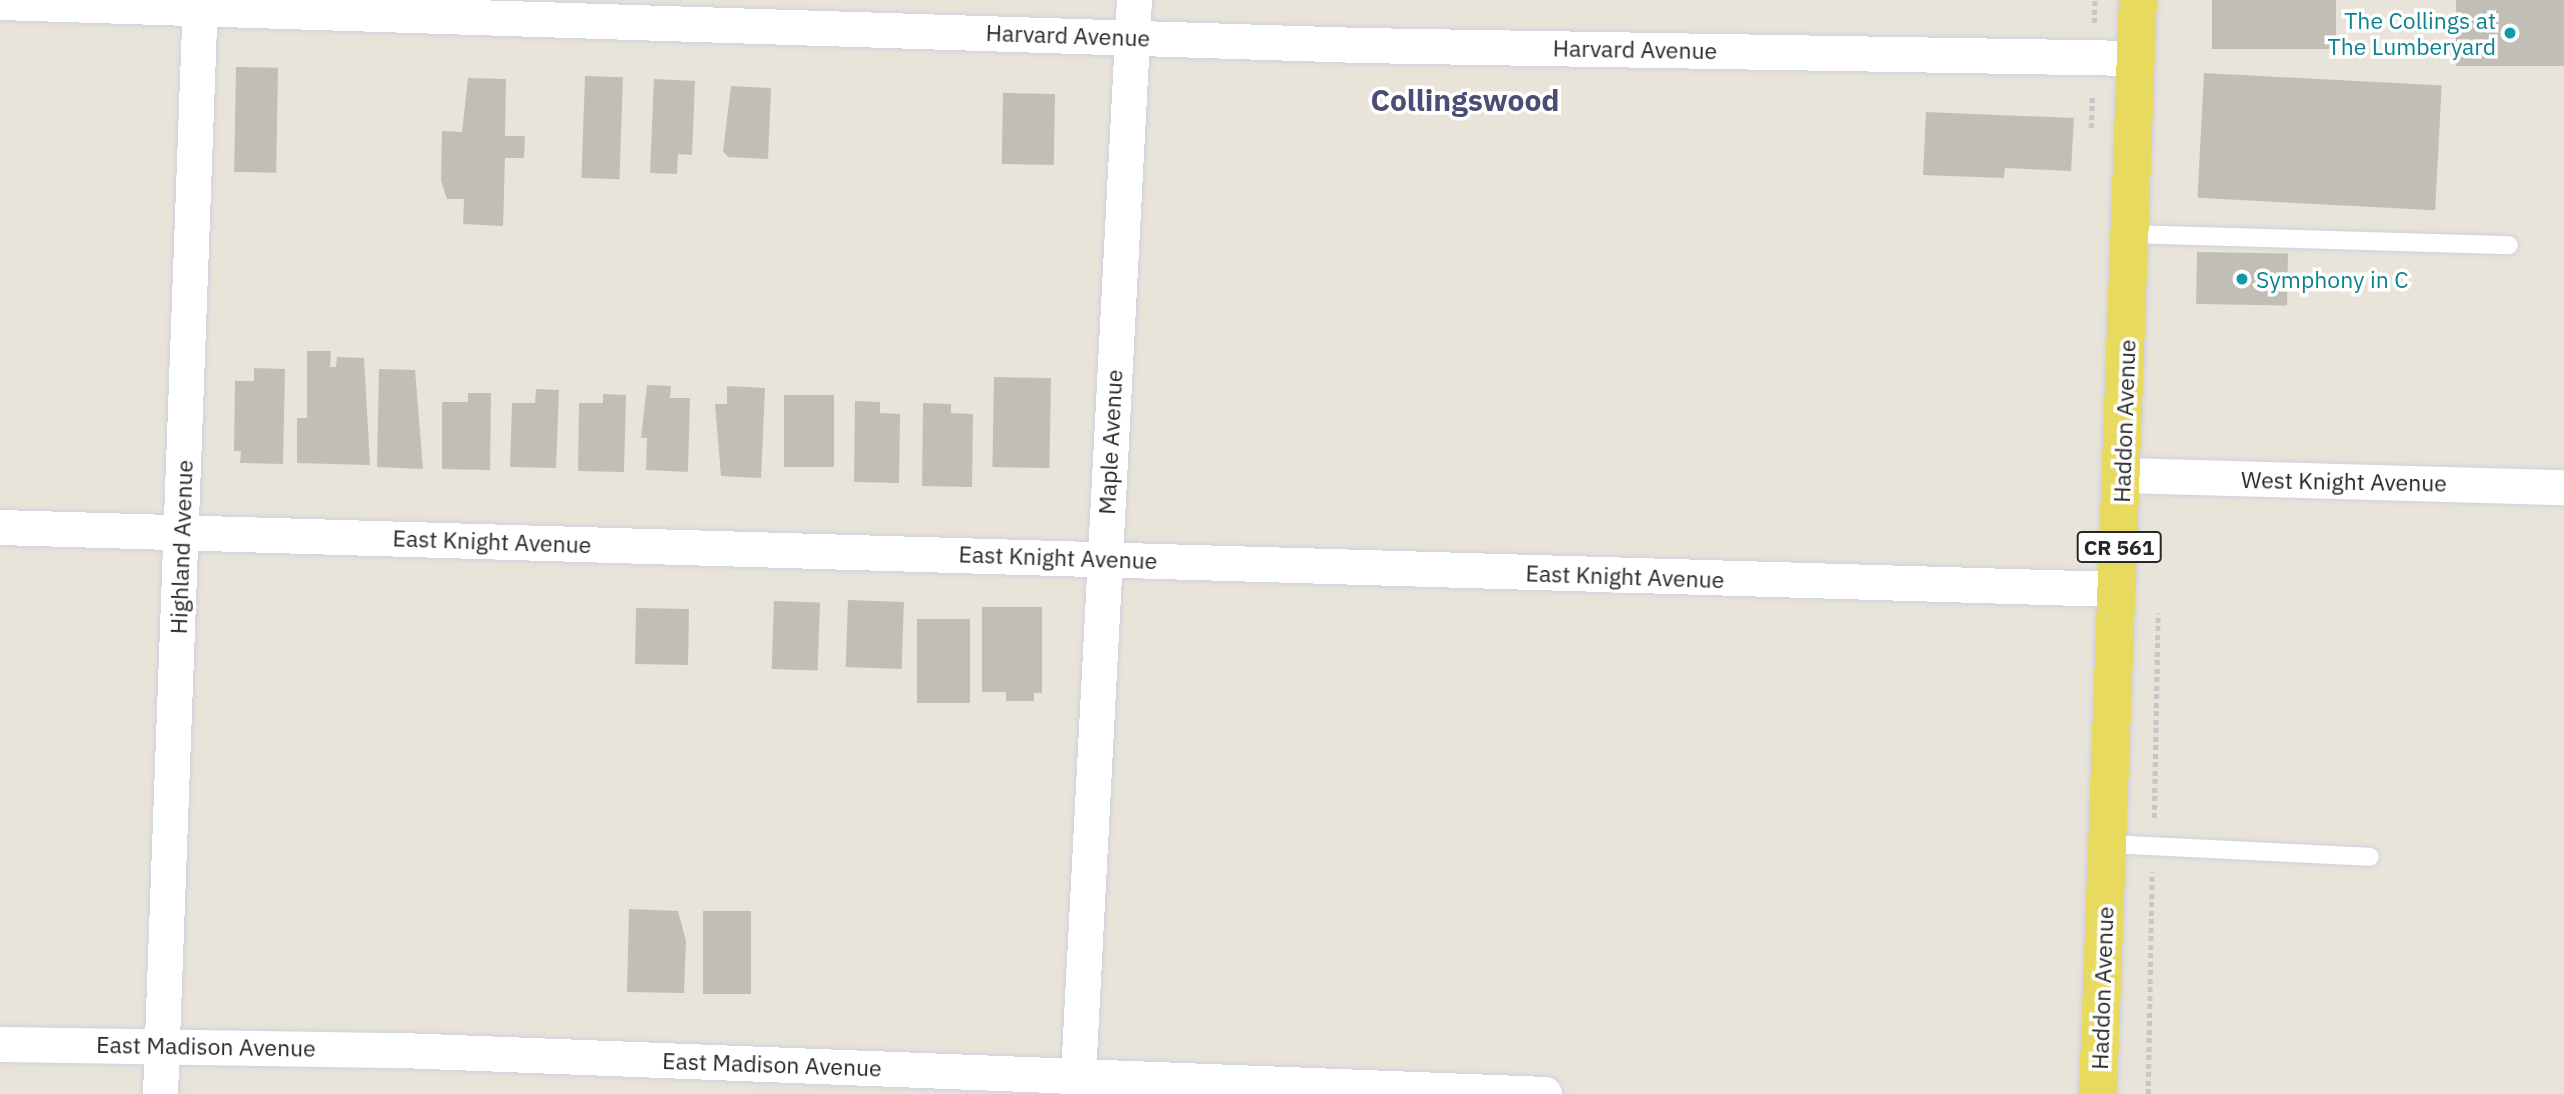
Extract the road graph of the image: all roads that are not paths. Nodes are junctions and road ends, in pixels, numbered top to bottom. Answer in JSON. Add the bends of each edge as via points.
{"nodes":[{"id":1,"x":1135,"y":0,"type":"edge"},
{"id":2,"x":2138,"y":0,"type":"edge"},
{"id":3,"x":0,"y":2,"type":"edge"},
{"id":4,"x":200,"y":3,"type":"edge"},
{"id":5,"x":1132,"y":37,"type":"junction"},
{"id":6,"x":2136,"y":58,"type":"junction"},
{"id":7,"x":2130,"y":234,"type":"junction"},
{"id":8,"x":2509,"y":245,"type":"dead end"},
{"id":9,"x":2123,"y":475,"type":"junction"},
{"id":10,"x":2564,"y":487,"type":"edge"},
{"id":11,"x":0,"y":527,"type":"edge"},
{"id":12,"x":182,"y":532,"type":"junction"},
{"id":13,"x":1103,"y":558,"type":"junction"},
{"id":14,"x":2116,"y":589,"type":"junction"},
{"id":15,"x":2107,"y":844,"type":"junction"},
{"id":16,"x":2370,"y":858,"type":"dead end"},
{"id":17,"x":0,"y":1044,"type":"edge"},
{"id":18,"x":162,"y":1044,"type":"junction"},
{"id":19,"x":1077,"y":1085,"type":"edge"},
{"id":20,"x":160,"y":1094,"type":"edge"},
{"id":21,"x":1544,"y":1094,"type":"edge"},
{"id":22,"x":2098,"y":1094,"type":"edge"}],
"edges":[{"from":1,"to":5,"type":"street","name":"Maple Avenue"},
{"from":2,"to":6,"type":"main road","name":"Haddon Avenue","number":"CR 561"},
{"from":3,"to":4,"type":"street","name":"Harvard Avenue"},
{"from":4,"to":5,"type":"street","name":"Harvard Avenue"},
{"from":4,"to":12,"type":"street","name":"Highland Avenue"},
{"from":5,"to":6,"type":"street","name":"Harvard Avenue"},
{"from":5,"to":13,"type":"street","name":"Maple Avenue"},
{"from":6,"to":7,"type":"main road","name":"Haddon Avenue","number":"CR 561"},
{"from":7,"to":8,"type":"lane"},
{"from":7,"to":9,"type":"main road","name":"Haddon Avenue","number":"CR 561"},
{"from":9,"to":10,"type":"street","name":"West Knight Avenue"},
{"from":9,"to":14,"type":"main road","name":"Haddon Avenue","number":"CR 561"},
{"from":11,"to":12,"type":"street","name":"East Knight Avenue"},
{"from":12,"to":13,"type":"street","name":"East Knight Avenue"},
{"from":12,"to":18,"type":"street","name":"Highland Avenue"},
{"from":13,"to":14,"type":"street","name":"East Knight Avenue"},
{"from":13,"to":19,"type":"street","name":"Maple Avenue"},
{"from":14,"to":15,"type":"main road","name":"Haddon Avenue","number":"CR 561"},
{"from":15,"to":16,"type":"lane"},
{"from":15,"to":22,"type":"main road","name":"Haddon Avenue","number":"CR 561"},
{"from":17,"to":18,"type":"street","name":"East Madison Avenue"},
{"from":18,"to":19,"type":"street","name":"East Madison Avenue"},
{"from":18,"to":20,"type":"street","name":"Highland Avenue"},
{"from":19,"to":21,"type":"street","name":"East Madison Avenue"}]}
